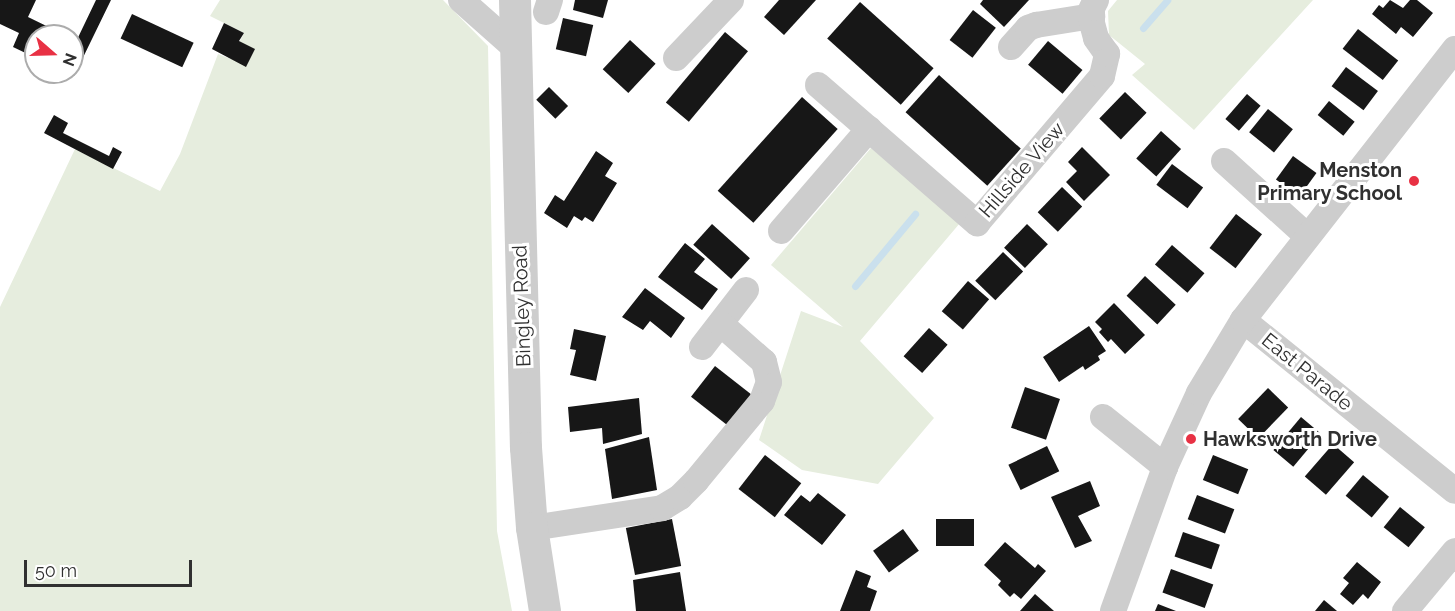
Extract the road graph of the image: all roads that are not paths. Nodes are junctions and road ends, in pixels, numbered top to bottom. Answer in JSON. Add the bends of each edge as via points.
{"nodes":[{"id":1,"x":461,"y":0,"type":"edge"},
{"id":2,"x":515,"y":0,"type":"edge"},
{"id":3,"x":732,"y":0,"type":"edge"},
{"id":4,"x":1094,"y":8,"type":"edge"},
{"id":5,"x":1011,"y":47,"type":"dead end"},
{"id":6,"x":515,"y":48,"type":"junction"},
{"id":7,"x":1455,"y":49,"type":"edge"},
{"id":8,"x":676,"y":58,"type":"dead end"},
{"id":9,"x":818,"y":86,"type":"dead end"},
{"id":10,"x":869,"y":129,"type":"junction"},
{"id":11,"x":1224,"y":161,"type":"dead end"},
{"id":12,"x":781,"y":231,"type":"dead end"},
{"id":13,"x":1307,"y":236,"type":"junction"},
{"id":14,"x":746,"y":290,"type":"dead end"},
{"id":15,"x":1243,"y":320,"type":"junction"},
{"id":16,"x":721,"y":324,"type":"junction"},
{"id":17,"x":702,"y":347,"type":"dead end"},
{"id":18,"x":1103,"y":417,"type":"dead end"},
{"id":19,"x":1165,"y":467,"type":"junction"},
{"id":20,"x":1455,"y":491,"type":"edge"},
{"id":21,"x":532,"y":528,"type":"junction"},
{"id":22,"x":1455,"y":551,"type":"edge"},
{"id":23,"x":545,"y":611,"type":"edge"},
{"id":24,"x":1113,"y":611,"type":"edge"},
{"id":25,"x":1405,"y":611,"type":"edge"}],
"edges":[{"from":1,"to":6,"type":"street"},
{"from":2,"to":6,"type":"street","name":"Bingley Road"},
{"from":3,"to":8,"type":"street"},
{"from":4,"to":5,"type":"street","via":[[1028,28]]},
{"from":4,"to":10,"type":"street","name":"Hillside View","via":[[1096,38],[1107,54],[1102,76],[977,223]]},
{"from":6,"to":21,"type":"street","name":"Bingley Road","via":[[526,448]]},
{"from":7,"to":13,"type":"street"},
{"from":9,"to":10,"type":"street","name":"Hillside View"},
{"from":10,"to":12,"type":"street"},
{"from":11,"to":13,"type":"street"},
{"from":13,"to":15,"type":"street"},
{"from":14,"to":16,"type":"street"},
{"from":15,"to":19,"type":"street","via":[[1199,393]]},
{"from":15,"to":20,"type":"street","name":"East Parade"},
{"from":16,"to":17,"type":"street"},
{"from":16,"to":21,"type":"street","via":[[764,362],[769,382],[762,401],[696,481],[662,508]]},
{"from":18,"to":19,"type":"street"},
{"from":19,"to":24,"type":"street"},
{"from":21,"to":23,"type":"street","name":"Bingley Road"},
{"from":22,"to":25,"type":"street"}]}
